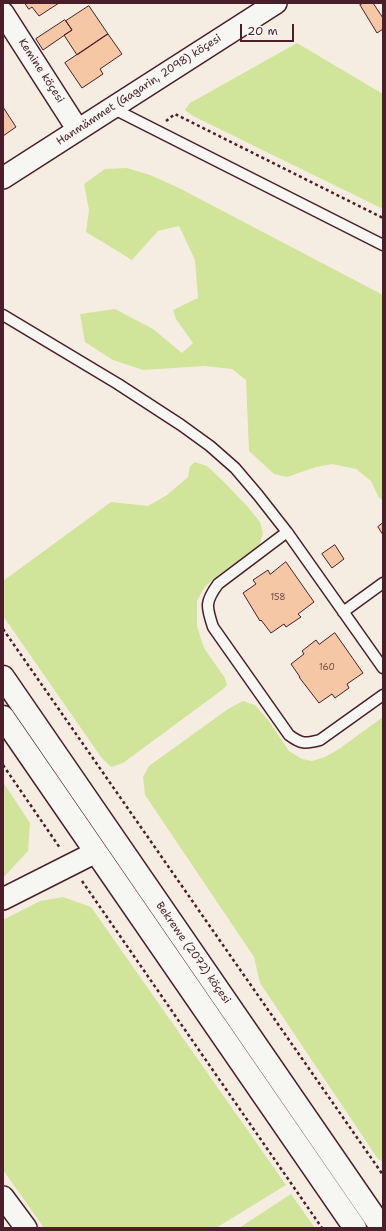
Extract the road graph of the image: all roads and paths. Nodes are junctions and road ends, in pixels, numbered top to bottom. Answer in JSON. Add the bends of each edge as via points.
{"nodes":[{"id":1,"x":276,"y":3,"type":"edge"},
{"id":2,"x":3,"y":13,"type":"edge"},
{"id":3,"x":112,"y":108,"type":"junction"},
{"id":4,"x":153,"y":129,"type":"junction"},
{"id":5,"x":78,"y":130,"type":"junction"},
{"id":6,"x":3,"y":178,"type":"edge"},
{"id":7,"x":383,"y":218,"type":"edge"},
{"id":8,"x":383,"y":245,"type":"edge"},
{"id":9,"x":3,"y":315,"type":"edge"},
{"id":10,"x":287,"y":532,"type":"junction"},
{"id":11,"x":383,"y":583,"type":"edge"},
{"id":12,"x":343,"y":612,"type":"junction"},
{"id":13,"x":3,"y":629,"type":"edge"},
{"id":14,"x":383,"y":668,"type":"edge"},
{"id":15,"x":3,"y":677,"type":"edge"},
{"id":16,"x":383,"y":695,"type":"edge"},
{"id":17,"x":3,"y":717,"type":"edge"},
{"id":18,"x":3,"y":764,"type":"edge"},
{"id":19,"x":96,"y":852,"type":"junction"},
{"id":20,"x":71,"y":864,"type":"junction"},
{"id":21,"x":3,"y":899,"type":"edge"},
{"id":22,"x":383,"y":1175,"type":"edge"},
{"id":23,"x":3,"y":1197,"type":"edge"},
{"id":24,"x":26,"y":1228,"type":"edge"},
{"id":25,"x":322,"y":1228,"type":"edge"},
{"id":26,"x":355,"y":1228,"type":"edge"},
{"id":27,"x":382,"y":1228,"type":"edge"}],
"edges":[{"from":1,"to":3,"type":"street","name":"Hanmämmet (Gagarin, 2098) köçesi"},
{"from":2,"to":5,"type":"street","name":"Kemine köçesi"},
{"from":3,"to":4,"type":"lane"},
{"from":3,"to":5,"type":"street","name":"Hanmämmet (Gagarin, 2098) köçesi"},
{"from":4,"to":7,"type":"path","via":[[175,114]]},
{"from":4,"to":8,"type":"lane"},
{"from":5,"to":6,"type":"street","name":"Hanmämmet (Gagarin, 2098) köçesi"},
{"from":9,"to":10,"type":"lane","via":[[118,384],[210,446],[235,468]]},
{"from":10,"to":12,"type":"lane"},
{"from":10,"to":16,"type":"lane","via":[[218,584],[209,596],[207,610],[213,627],[289,735],[298,742],[320,740]]},
{"from":11,"to":12,"type":"lane"},
{"from":12,"to":14,"type":"lane"},
{"from":13,"to":22,"type":"path"},
{"from":15,"to":27,"type":"main road","name":"Bekrewe (2072) köçesi"},
{"from":17,"to":19,"type":"main road","name":"Bekrewe (2072) köçesi"},
{"from":18,"to":20,"type":"path"},
{"from":19,"to":20,"type":"street"},
{"from":19,"to":26,"type":"main road","name":"Bekrewe (2072) köçesi"},
{"from":20,"to":21,"type":"street"},
{"from":20,"to":25,"type":"path"},
{"from":23,"to":24,"type":"street"}]}
